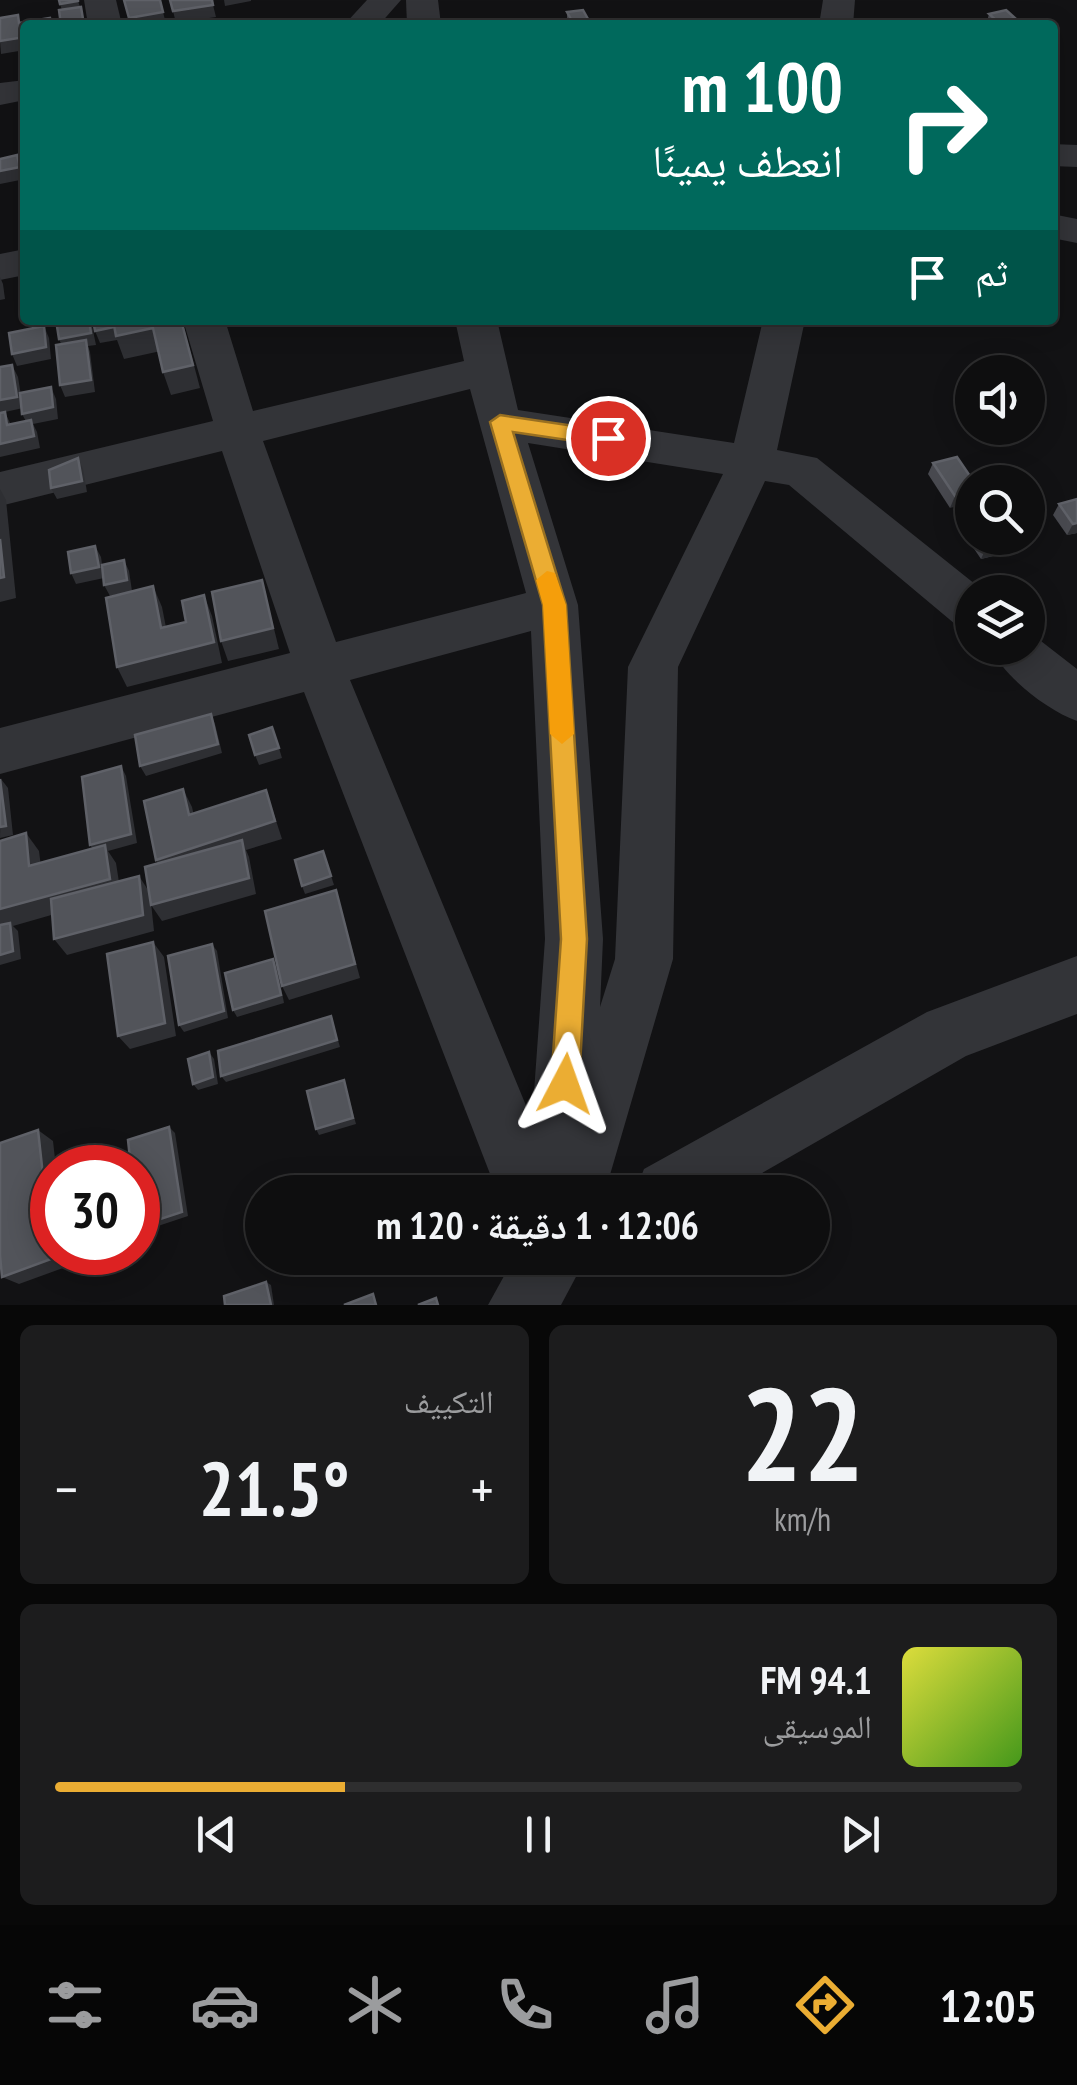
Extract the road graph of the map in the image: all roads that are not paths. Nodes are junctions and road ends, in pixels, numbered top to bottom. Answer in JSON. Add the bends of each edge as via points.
{"nodes":[{"id":1,"x":385,"y":0,"type":"edge"},
{"id":2,"x":366,"y":20,"type":"edge"},
{"id":3,"x":205,"y":325,"type":"edge"},
{"id":4,"x":783,"y":325,"type":"edge"},
{"id":5,"x":482,"y":345,"type":"edge"},
{"id":6,"x":500,"y":422,"type":"junction"},
{"id":7,"x":236,"y":431,"type":"junction"},
{"id":8,"x":754,"y":459,"type":"junction"},
{"id":9,"x":0,"y":489,"type":"edge"},
{"id":10,"x":955,"y":596,"type":"edge"},
{"id":11,"x":554,"y":605,"type":"junction"},
{"id":12,"x":1036,"y":665,"type":"edge"},
{"id":13,"x":321,"y":666,"type":"junction"},
{"id":14,"x":1077,"y":699,"type":"edge"},
{"id":15,"x":0,"y":751,"type":"edge"},
{"id":16,"x":1077,"y":985,"type":"edge"},
{"id":17,"x":521,"y":1175,"type":"edge"},
{"id":18,"x":559,"y":1175,"type":"edge"},
{"id":19,"x":578,"y":1175,"type":"edge"},
{"id":20,"x":697,"y":1175,"type":"edge"},
{"id":21,"x":542,"y":1275,"type":"edge"},
{"id":22,"x":554,"y":1275,"type":"edge"},
{"id":23,"x":522,"y":1305,"type":"edge"},
{"id":24,"x":555,"y":1305,"type":"edge"}],
"edges":[{"from":1,"to":2,"type":"street"},
{"from":3,"to":7,"type":"street"},
{"from":4,"to":8,"type":"street"},
{"from":5,"to":6,"type":"street"},
{"from":5,"to":7,"type":"street"},
{"from":6,"to":8,"type":"street"},
{"from":6,"to":11,"type":"street"},
{"from":7,"to":9,"type":"street"},
{"from":7,"to":13,"type":"street"},
{"from":8,"to":10,"type":"street","via":[[802,470]]},
{"from":8,"to":19,"type":"street","via":[[653,667],[644,959]]},
{"from":11,"to":13,"type":"street"},
{"from":11,"to":18,"type":"street","via":[[574,939]]},
{"from":12,"to":14,"type":"street"},
{"from":13,"to":15,"type":"street"},
{"from":13,"to":17,"type":"street"},
{"from":16,"to":20,"type":"street","via":[[948,1032]]},
{"from":21,"to":23,"type":"street"},
{"from":22,"to":24,"type":"street"}]}
